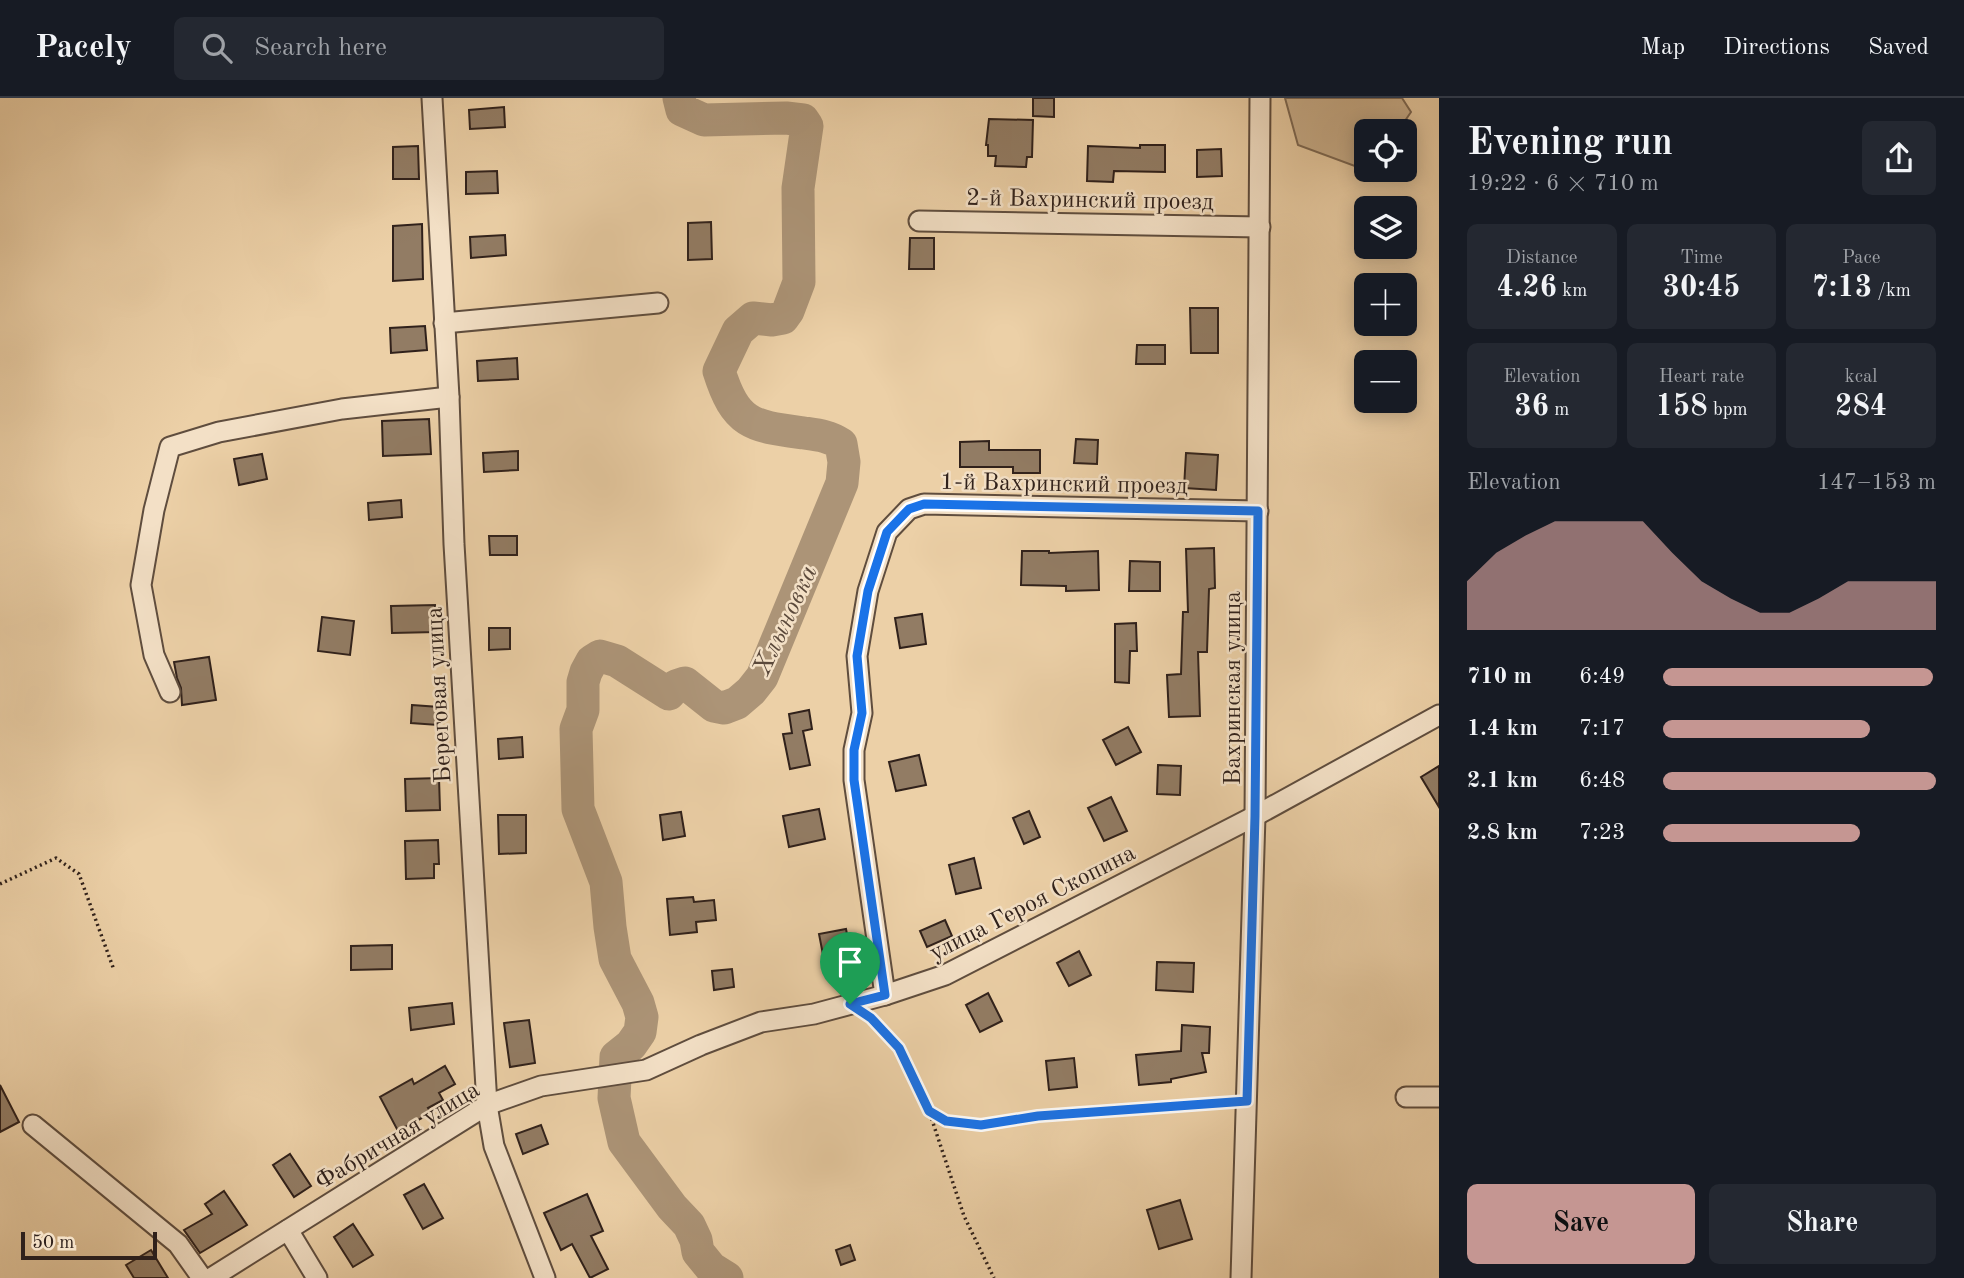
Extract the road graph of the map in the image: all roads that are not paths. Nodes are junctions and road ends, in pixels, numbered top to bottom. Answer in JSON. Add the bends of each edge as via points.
{"nodes":[{"id":1,"x":432,"y":98,"type":"edge"},
{"id":2,"x":1259,"y":98,"type":"edge"},
{"id":3,"x":919,"y":221,"type":"dead end"},
{"id":4,"x":1260,"y":227,"type":"junction"},
{"id":5,"x":658,"y":303,"type":"dead end"},
{"id":6,"x":444,"y":323,"type":"junction"},
{"id":7,"x":449,"y":397,"type":"junction"},
{"id":8,"x":1258,"y":511,"type":"junction"},
{"id":9,"x":170,"y":692,"type":"dead end"},
{"id":10,"x":1439,"y":715,"type":"edge"},
{"id":11,"x":1255,"y":816,"type":"junction"},
{"id":12,"x":885,"y":995,"type":"junction"},
{"id":13,"x":616,"y":1075,"type":"joint"},
{"id":14,"x":1406,"y":1097,"type":"dead end"},
{"id":15,"x":1439,"y":1097,"type":"edge"},
{"id":16,"x":487,"y":1105,"type":"junction"},
{"id":17,"x":33,"y":1125,"type":"dead end"},
{"id":18,"x":288,"y":1230,"type":"junction"},
{"id":19,"x":202,"y":1278,"type":"edge"},
{"id":20,"x":211,"y":1278,"type":"edge"},
{"id":21,"x":317,"y":1278,"type":"edge"},
{"id":22,"x":545,"y":1278,"type":"edge"},
{"id":23,"x":1241,"y":1278,"type":"edge"}],
"edges":[{"from":1,"to":6,"type":"street","name":"Береговая улица"},
{"from":2,"to":4,"type":"street","name":"Вахринская улица"},
{"from":3,"to":4,"type":"street","name":"2-й Вахринский проезд"},
{"from":4,"to":8,"type":"street","name":"Вахринская улица"},
{"from":5,"to":6,"type":"street"},
{"from":6,"to":7,"type":"street","name":"Береговая улица"},
{"from":7,"to":9,"type":"street","via":[[342,409],[219,432],[170,447],[141,585],[154,655]]},
{"from":7,"to":16,"type":"street","name":"Береговая улица"},
{"from":8,"to":11,"type":"street","name":"Вахринская улица"},
{"from":8,"to":12,"type":"street","name":"1-й Вахринский проезд","via":[[924,504],[909,509],[887,532],[868,591],[857,656],[862,713],[854,750],[854,780]]},
{"from":10,"to":11,"type":"street","name":"улица Героя Скопина"},
{"from":11,"to":12,"type":"street","name":"улица Героя Скопина","via":[[945,975]]},
{"from":11,"to":23,"type":"street","name":"Вахринская улица"},
{"from":12,"to":13,"type":"street","name":"улица Героя Скопина","via":[[761,1022],[646,1070]]},
{"from":13,"to":16,"type":"street","name":"Фабричная улица","via":[[541,1086]]},
{"from":14,"to":15,"type":"street"},
{"from":16,"to":18,"type":"street","name":"Фабричная улица"},
{"from":16,"to":22,"type":"street","name":"Береговая улица","via":[[494,1146]]},
{"from":17,"to":19,"type":"street","via":[[178,1244]]},
{"from":18,"to":20,"type":"street","name":"Фабричная улица"},
{"from":18,"to":21,"type":"street"}]}
